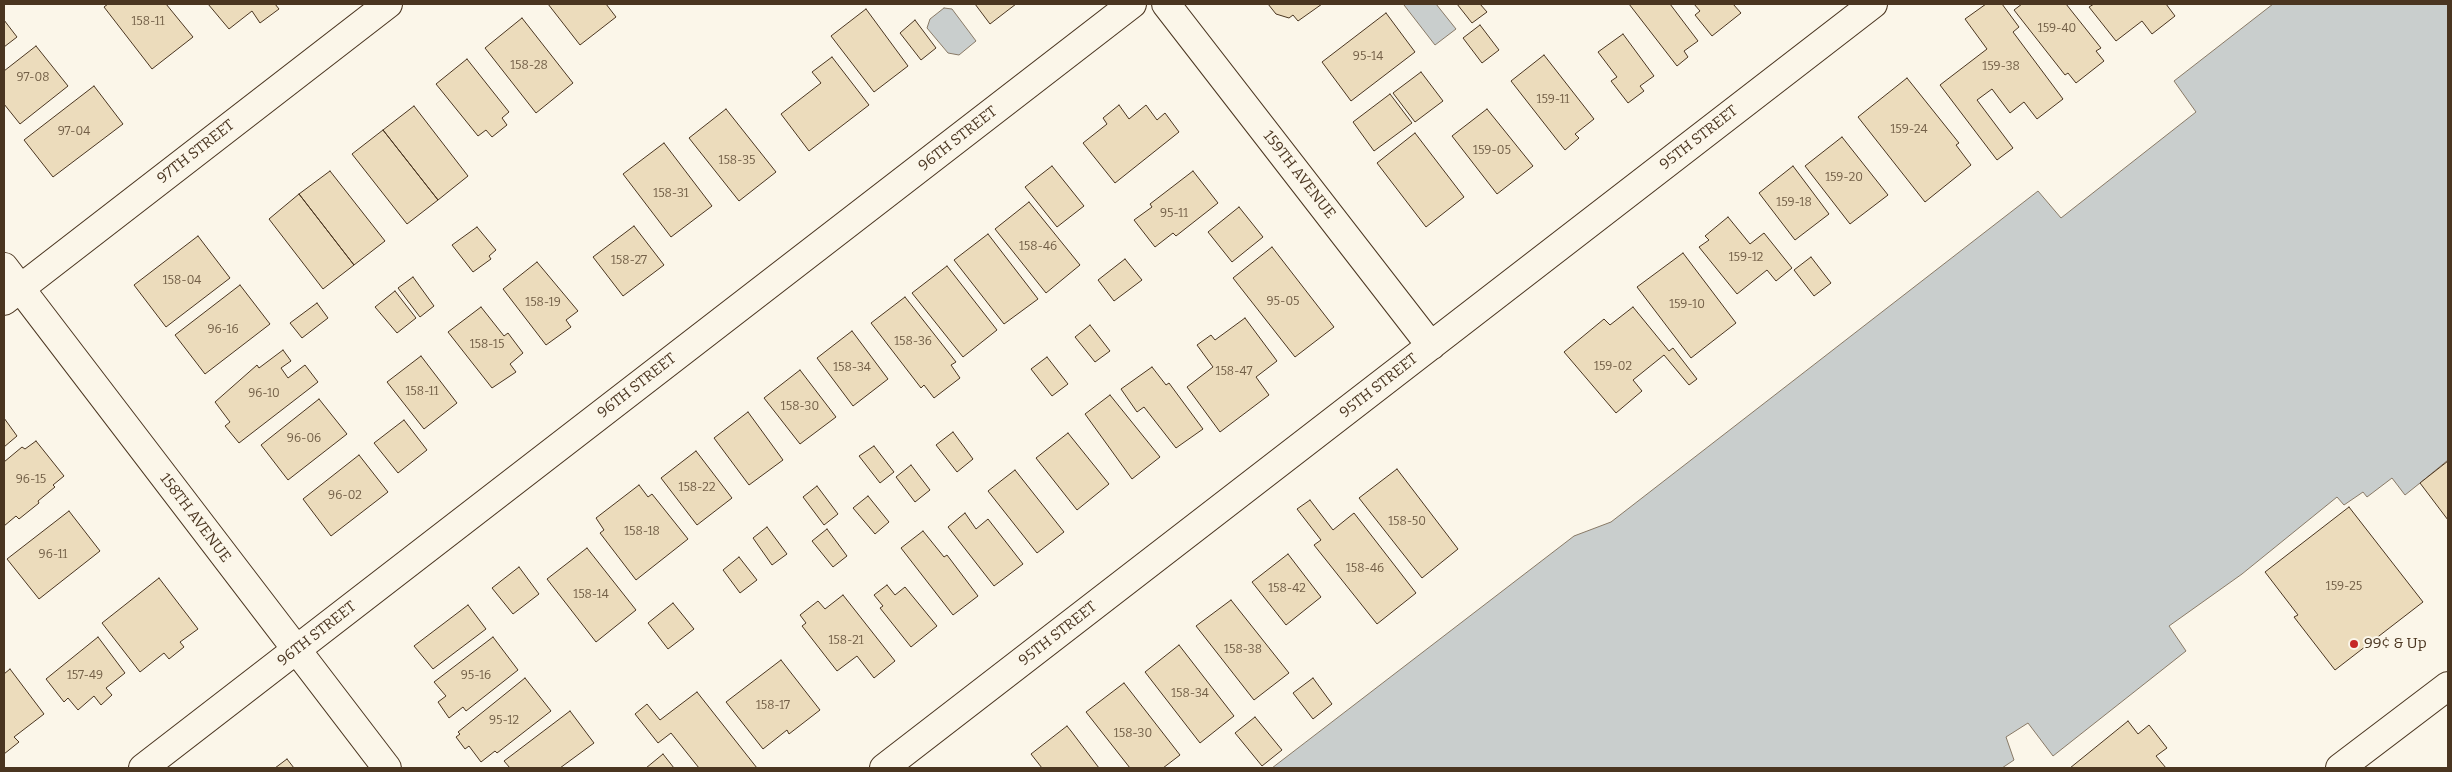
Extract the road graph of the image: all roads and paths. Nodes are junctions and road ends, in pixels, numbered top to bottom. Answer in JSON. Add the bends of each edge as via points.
{"nodes":[{"id":1,"x":388,"y":4,"type":"edge"},
{"id":2,"x":1132,"y":4,"type":"edge"},
{"id":3,"x":1166,"y":4,"type":"edge"},
{"id":4,"x":1873,"y":4,"type":"edge"},
{"id":5,"x":4,"y":267,"type":"edge"},
{"id":6,"x":12,"y":295,"type":"edge"},
{"id":7,"x":1430,"y":346,"type":"junction"},
{"id":8,"x":296,"y":650,"type":"junction"},
{"id":9,"x":2448,"y":686,"type":"edge"},
{"id":10,"x":143,"y":768,"type":"edge"},
{"id":11,"x":387,"y":768,"type":"edge"},
{"id":12,"x":884,"y":768,"type":"edge"},
{"id":13,"x":2340,"y":768,"type":"edge"}],
"edges":[{"from":1,"to":6,"type":"street","name":"97TH STREET"},
{"from":2,"to":8,"type":"street","name":"96TH STREET"},
{"from":3,"to":7,"type":"street","name":"159TH AVENUE"},
{"from":4,"to":7,"type":"street","name":"95TH STREET"},
{"from":5,"to":6,"type":"street","name":"158TH AVENUE"},
{"from":6,"to":8,"type":"street","name":"158TH AVENUE"},
{"from":7,"to":12,"type":"street","name":"95TH STREET"},
{"from":8,"to":10,"type":"street","name":"96TH STREET"},
{"from":8,"to":11,"type":"street","name":"158TH AVENUE"},
{"from":9,"to":13,"type":"street"}]}
